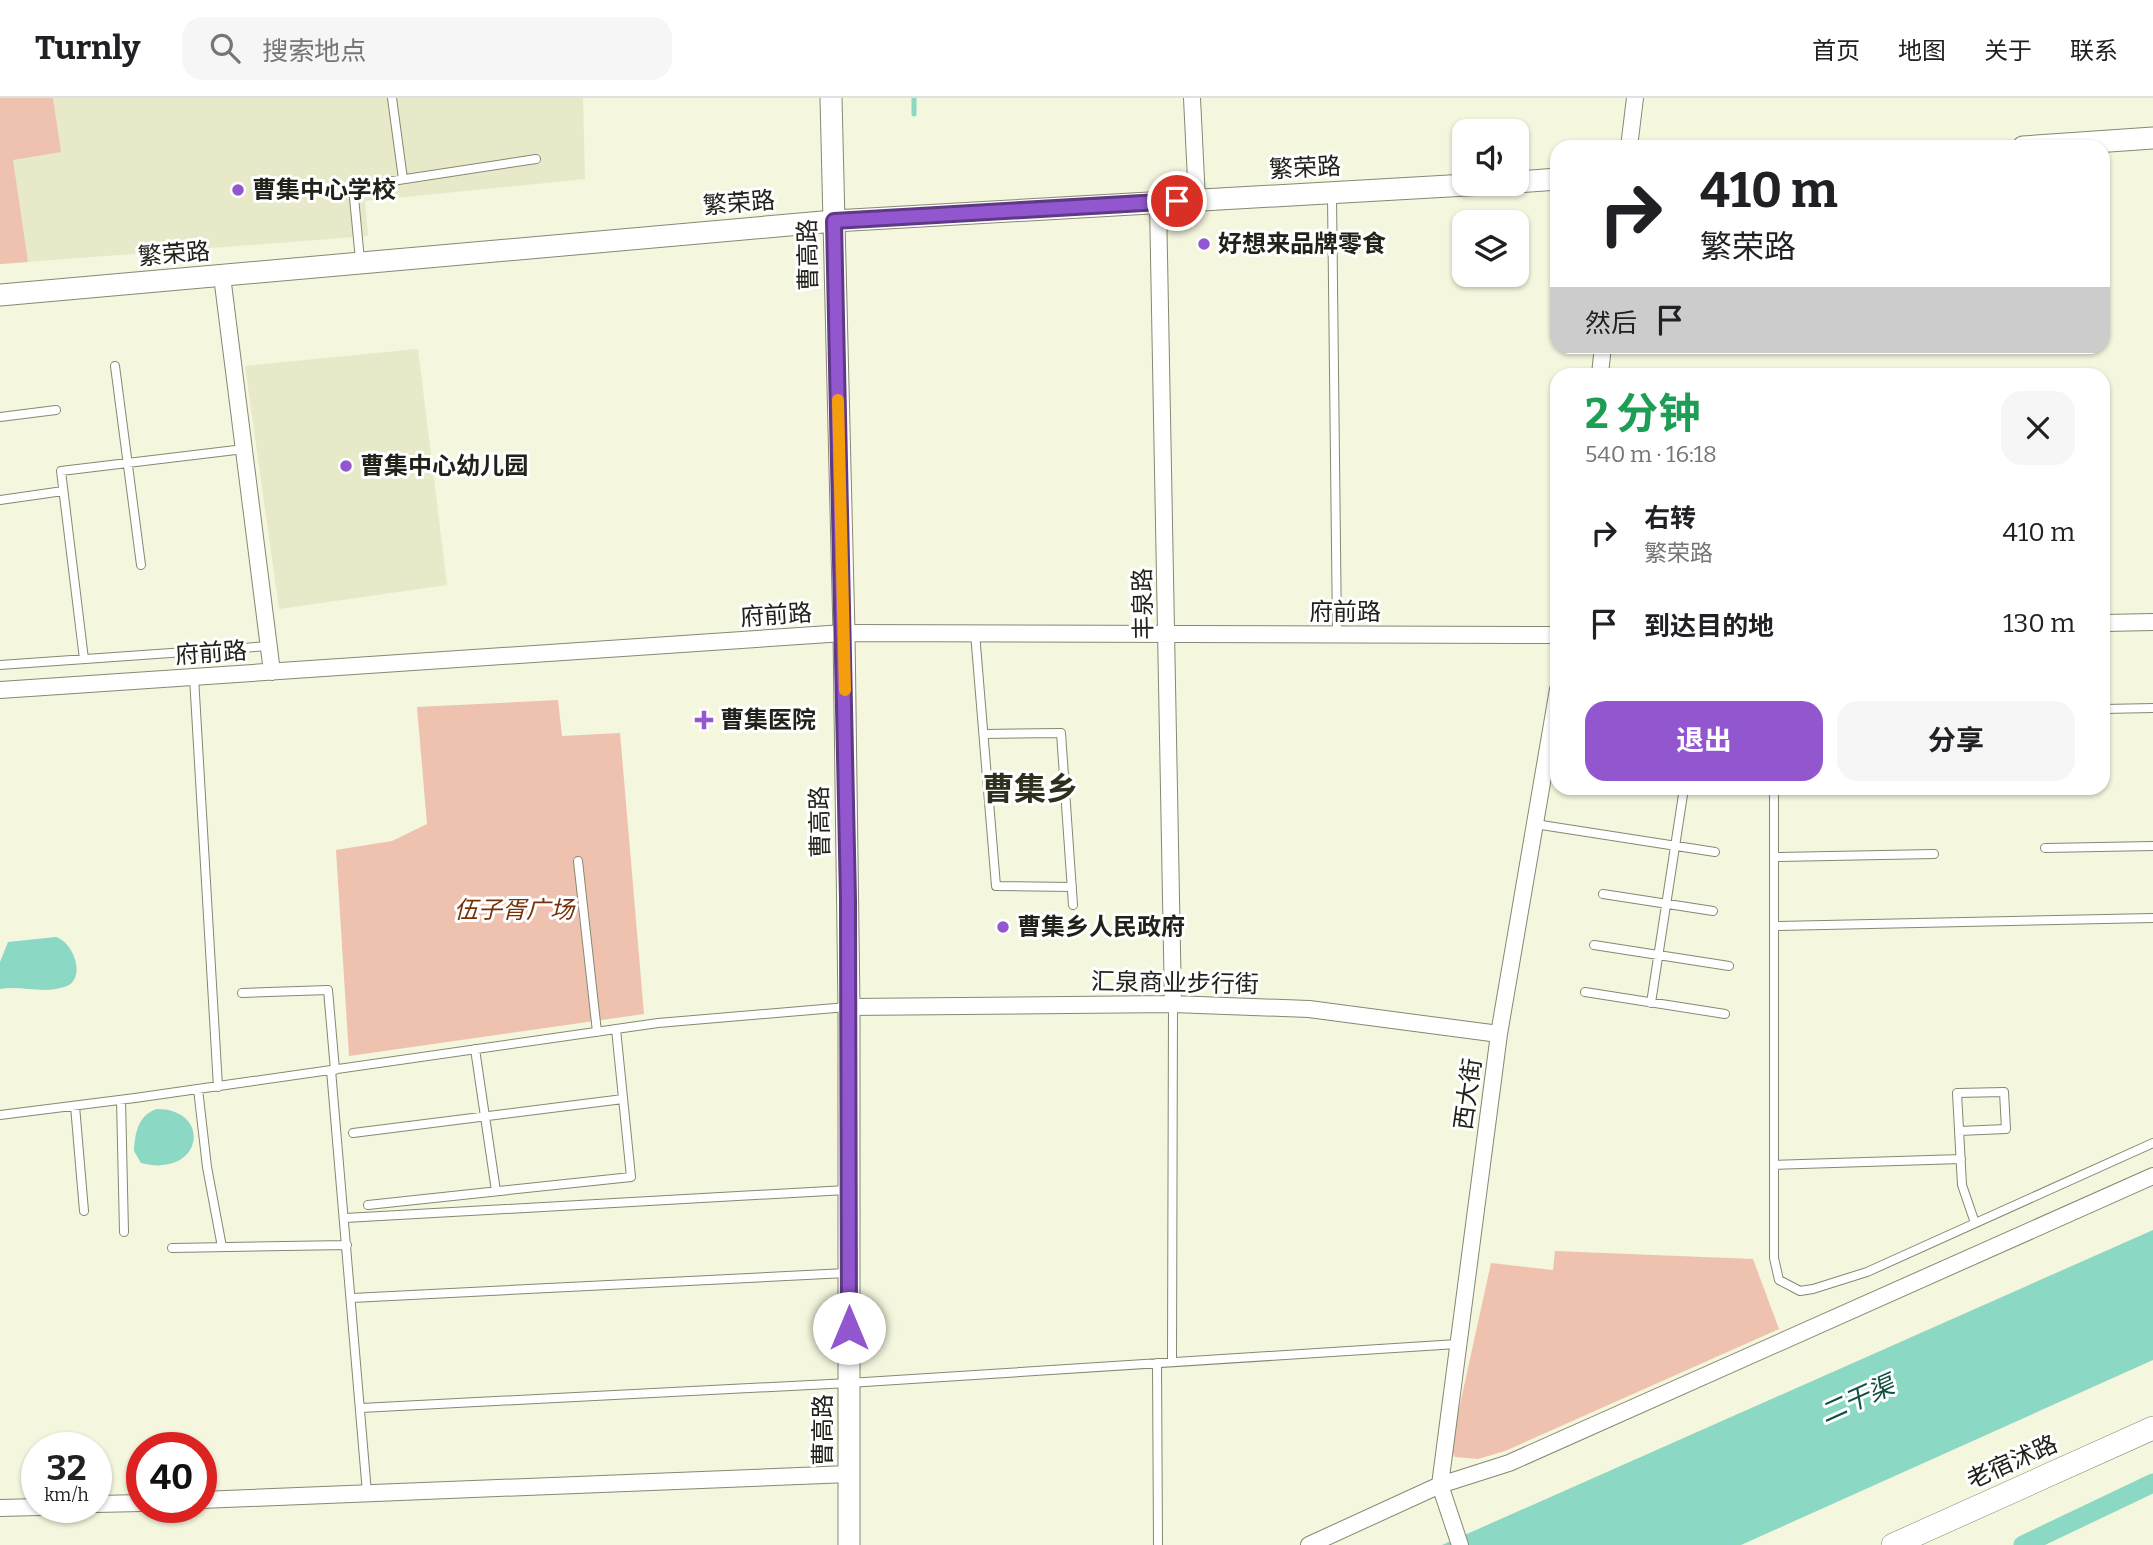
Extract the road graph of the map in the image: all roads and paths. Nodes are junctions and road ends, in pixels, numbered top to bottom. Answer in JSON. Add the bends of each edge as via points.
{"nodes":[{"id":1,"x":392,"y":98,"type":"edge"},
{"id":2,"x":831,"y":98,"type":"edge"},
{"id":3,"x":1192,"y":98,"type":"edge"},
{"id":4,"x":1635,"y":98,"type":"edge"},
{"id":5,"x":2153,"y":138,"type":"edge"},
{"id":6,"x":1630,"y":140,"type":"edge"},
{"id":7,"x":2110,"y":141,"type":"edge"},
{"id":8,"x":536,"y":159,"type":"dead end"},
{"id":9,"x":403,"y":179,"type":"junction"},
{"id":10,"x":1550,"y":180,"type":"edge"},
{"id":11,"x":1529,"y":181,"type":"edge"},
{"id":12,"x":1452,"y":186,"type":"edge"},
{"id":13,"x":1331,"y":193,"type":"junction"},
{"id":14,"x":1197,"y":200,"type":"junction"},
{"id":15,"x":1158,"y":203,"type":"junction"},
{"id":16,"x":834,"y":221,"type":"junction"},
{"id":17,"x":360,"y":263,"type":"junction"},
{"id":18,"x":222,"y":276,"type":"junction"},
{"id":19,"x":0,"y":295,"type":"edge"},
{"id":20,"x":115,"y":366,"type":"dead end"},
{"id":21,"x":56,"y":410,"type":"dead end"},
{"id":22,"x":0,"y":416,"type":"edge"},
{"id":23,"x":244,"y":449,"type":"junction"},
{"id":24,"x":128,"y":463,"type":"junction"},
{"id":25,"x":63,"y":491,"type":"junction"},
{"id":26,"x":0,"y":500,"type":"edge"},
{"id":27,"x":141,"y":565,"type":"dead end"},
{"id":28,"x":2153,"y":622,"type":"edge"},
{"id":29,"x":2110,"y":623,"type":"edge"},
{"id":30,"x":975,"y":633,"type":"junction"},
{"id":31,"x":844,"y":634,"type":"junction"},
{"id":32,"x":1166,"y":634,"type":"junction"},
{"id":33,"x":1337,"y":634,"type":"junction"},
{"id":34,"x":1550,"y":635,"type":"edge"},
{"id":35,"x":269,"y":646,"type":"junction"},
{"id":36,"x":84,"y":659,"type":"junction"},
{"id":37,"x":0,"y":665,"type":"edge"},
{"id":38,"x":272,"y":671,"type":"junction"},
{"id":39,"x":194,"y":677,"type":"junction"},
{"id":40,"x":0,"y":690,"type":"edge"},
{"id":41,"x":2153,"y":708,"type":"edge"},
{"id":42,"x":2110,"y":709,"type":"edge"},
{"id":43,"x":984,"y":734,"type":"junction"},
{"id":44,"x":1550,"y":734,"type":"edge"},
{"id":45,"x":1683,"y":795,"type":"edge"},
{"id":46,"x":1774,"y":795,"type":"edge"},
{"id":47,"x":1534,"y":824,"type":"junction"},
{"id":48,"x":1675,"y":846,"type":"junction"},
{"id":49,"x":2153,"y":846,"type":"edge"},
{"id":50,"x":2045,"y":848,"type":"dead end"},
{"id":51,"x":1715,"y":852,"type":"dead end"},
{"id":52,"x":1934,"y":854,"type":"dead end"},
{"id":53,"x":1774,"y":857,"type":"junction"},
{"id":54,"x":578,"y":861,"type":"dead end"},
{"id":55,"x":1072,"y":887,"type":"junction"},
{"id":56,"x":1603,"y":894,"type":"dead end"},
{"id":57,"x":1666,"y":904,"type":"junction"},
{"id":58,"x":1073,"y":905,"type":"dead end"},
{"id":59,"x":1713,"y":911,"type":"dead end"},
{"id":60,"x":2153,"y":918,"type":"edge"},
{"id":61,"x":1773,"y":926,"type":"junction"},
{"id":62,"x":1594,"y":945,"type":"dead end"},
{"id":63,"x":1658,"y":955,"type":"junction"},
{"id":64,"x":1729,"y":966,"type":"dead end"},
{"id":65,"x":1585,"y":992,"type":"dead end"},
{"id":66,"x":242,"y":993,"type":"dead end"},
{"id":67,"x":1651,"y":1003,"type":"junction"},
{"id":68,"x":1173,"y":1004,"type":"junction"},
{"id":69,"x":849,"y":1007,"type":"junction"},
{"id":70,"x":1725,"y":1014,"type":"dead end"},
{"id":71,"x":616,"y":1029,"type":"junction"},
{"id":72,"x":597,"y":1032,"type":"junction"},
{"id":73,"x":1499,"y":1034,"type":"junction"},
{"id":74,"x":475,"y":1049,"type":"junction"},
{"id":75,"x":333,"y":1070,"type":"junction"},
{"id":76,"x":218,"y":1087,"type":"junction"},
{"id":77,"x":198,"y":1089,"type":"junction"},
{"id":78,"x":623,"y":1099,"type":"junction"},
{"id":79,"x":121,"y":1100,"type":"junction"},
{"id":80,"x":75,"y":1106,"type":"junction"},
{"id":81,"x":0,"y":1115,"type":"edge"},
{"id":82,"x":485,"y":1116,"type":"junction"},
{"id":83,"x":1959,"y":1130,"type":"junction"},
{"id":84,"x":354,"y":1133,"type":"dead end"},
{"id":85,"x":2153,"y":1143,"type":"edge"},
{"id":86,"x":1961,"y":1159,"type":"junction"},
{"id":87,"x":1774,"y":1165,"type":"junction"},
{"id":88,"x":2153,"y":1176,"type":"edge"},
{"id":89,"x":849,"y":1190,"type":"junction"},
{"id":90,"x":496,"y":1191,"type":"junction"},
{"id":91,"x":368,"y":1205,"type":"dead end"},
{"id":92,"x":84,"y":1211,"type":"dead end"},
{"id":93,"x":345,"y":1218,"type":"junction"},
{"id":94,"x":1975,"y":1223,"type":"junction"},
{"id":95,"x":124,"y":1233,"type":"dead end"},
{"id":96,"x":347,"y":1245,"type":"junction"},
{"id":97,"x":222,"y":1247,"type":"junction"},
{"id":98,"x":172,"y":1248,"type":"dead end"},
{"id":99,"x":849,"y":1273,"type":"junction"},
{"id":100,"x":352,"y":1298,"type":"junction"},
{"id":101,"x":1457,"y":1343,"type":"junction"},
{"id":102,"x":1172,"y":1362,"type":"junction"},
{"id":103,"x":1157,"y":1363,"type":"junction"},
{"id":104,"x":849,"y":1382,"type":"junction"},
{"id":105,"x":361,"y":1409,"type":"junction"},
{"id":106,"x":2153,"y":1428,"type":"edge"},
{"id":107,"x":849,"y":1474,"type":"junction"},
{"id":108,"x":1440,"y":1485,"type":"junction"},
{"id":109,"x":367,"y":1493,"type":"junction"},
{"id":110,"x":217,"y":1499,"type":"edge"},
{"id":111,"x":21,"y":1507,"type":"edge"},
{"id":112,"x":0,"y":1508,"type":"edge"},
{"id":113,"x":1895,"y":1544,"type":"edge"},
{"id":114,"x":849,"y":1545,"type":"edge"},
{"id":115,"x":1158,"y":1545,"type":"edge"},
{"id":116,"x":1309,"y":1545,"type":"edge"},
{"id":117,"x":1460,"y":1545,"type":"edge"}],
"edges":[{"from":1,"to":9,"type":"lane"},
{"from":2,"to":16,"type":"street","name":"曹高路"},
{"from":3,"to":14,"type":"street"},
{"from":4,"to":6,"type":"street"},
{"from":5,"to":7,"type":"street"},
{"from":8,"to":9,"type":"lane"},
{"from":9,"to":17,"type":"lane","via":[[353,187]]},
{"from":10,"to":11,"type":"street"},
{"from":12,"to":13,"type":"street","name":"繁荣路"},
{"from":13,"to":14,"type":"street","name":"繁荣路"},
{"from":13,"to":33,"type":"lane"},
{"from":14,"to":15,"type":"street","name":"繁荣路"},
{"from":15,"to":16,"type":"street","name":"繁荣路"},
{"from":15,"to":32,"type":"street","name":"丰泉路"},
{"from":16,"to":17,"type":"street","name":"繁荣路"},
{"from":16,"to":31,"type":"street","name":"曹高路"},
{"from":17,"to":18,"type":"street","name":"繁荣路"},
{"from":18,"to":19,"type":"street","name":"繁荣路"},
{"from":18,"to":23,"type":"street"},
{"from":20,"to":24,"type":"lane"},
{"from":21,"to":22,"type":"lane"},
{"from":23,"to":24,"type":"lane"},
{"from":23,"to":35,"type":"street"},
{"from":24,"to":25,"type":"lane","via":[[61,471]]},
{"from":24,"to":27,"type":"lane"},
{"from":25,"to":26,"type":"lane"},
{"from":25,"to":36,"type":"lane"},
{"from":28,"to":29,"type":"street"},
{"from":30,"to":31,"type":"street","name":"府前路"},
{"from":30,"to":32,"type":"street","name":"府前路"},
{"from":30,"to":43,"type":"lane"},
{"from":31,"to":38,"type":"street","name":"府前路"},
{"from":31,"to":69,"type":"street","name":"曹高路"},
{"from":32,"to":33,"type":"street","name":"府前路"},
{"from":32,"to":68,"type":"street","name":"丰泉路"},
{"from":33,"to":34,"type":"street","name":"府前路"},
{"from":35,"to":36,"type":"lane"},
{"from":35,"to":38,"type":"street"},
{"from":36,"to":37,"type":"lane"},
{"from":38,"to":39,"type":"street","name":"府前路"},
{"from":39,"to":40,"type":"street","name":"府前路"},
{"from":39,"to":76,"type":"lane"},
{"from":41,"to":42,"type":"lane"},
{"from":43,"to":55,"type":"lane","via":[[996,886]]},
{"from":43,"to":55,"type":"lane","via":[[1061,733]]},
{"from":44,"to":47,"type":"street","name":"西大街"},
{"from":45,"to":48,"type":"lane"},
{"from":46,"to":53,"type":"lane"},
{"from":47,"to":48,"type":"lane"},
{"from":47,"to":73,"type":"street","name":"西大街"},
{"from":48,"to":51,"type":"lane"},
{"from":48,"to":57,"type":"lane"},
{"from":49,"to":50,"type":"lane"},
{"from":52,"to":53,"type":"lane"},
{"from":53,"to":61,"type":"lane"},
{"from":54,"to":72,"type":"lane"},
{"from":55,"to":58,"type":"lane"},
{"from":56,"to":57,"type":"lane"},
{"from":57,"to":59,"type":"lane"},
{"from":57,"to":63,"type":"lane"},
{"from":60,"to":61,"type":"lane"},
{"from":61,"to":87,"type":"lane"},
{"from":62,"to":63,"type":"lane"},
{"from":63,"to":64,"type":"lane"},
{"from":63,"to":67,"type":"lane"},
{"from":65,"to":67,"type":"lane"},
{"from":66,"to":75,"type":"lane","via":[[328,989]]},
{"from":67,"to":70,"type":"lane"},
{"from":68,"to":69,"type":"street","name":"汇泉商业步行街"},
{"from":68,"to":73,"type":"street","name":"汇泉商业步行街","via":[[1309,1009]]},
{"from":68,"to":102,"type":"lane"},
{"from":69,"to":71,"type":"lane"},
{"from":69,"to":89,"type":"street","name":"曹高路"},
{"from":71,"to":72,"type":"lane"},
{"from":71,"to":78,"type":"lane"},
{"from":72,"to":74,"type":"lane"},
{"from":73,"to":101,"type":"street","name":"西大街"},
{"from":74,"to":75,"type":"lane"},
{"from":74,"to":82,"type":"lane"},
{"from":75,"to":76,"type":"lane"},
{"from":75,"to":93,"type":"lane"},
{"from":76,"to":77,"type":"lane"},
{"from":77,"to":79,"type":"lane"},
{"from":77,"to":97,"type":"lane"},
{"from":78,"to":82,"type":"lane"},
{"from":78,"to":90,"type":"lane","via":[[631,1177]]},
{"from":79,"to":80,"type":"lane"},
{"from":79,"to":95,"type":"lane"},
{"from":80,"to":81,"type":"lane"},
{"from":80,"to":92,"type":"lane"},
{"from":82,"to":84,"type":"lane"},
{"from":82,"to":90,"type":"lane"},
{"from":83,"to":83,"type":"lane","via":[[1957,1093],[2004,1092],[2006,1129]]},
{"from":83,"to":86,"type":"lane"},
{"from":85,"to":94,"type":"lane"},
{"from":86,"to":87,"type":"lane"},
{"from":86,"to":94,"type":"lane","via":[[1962,1185]]},
{"from":87,"to":94,"type":"lane","via":[[1777,1273],[1787,1287],[1800,1291],[1867,1272]]},
{"from":88,"to":108,"type":"street","via":[[1510,1463]]},
{"from":89,"to":93,"type":"lane"},
{"from":89,"to":99,"type":"street","name":"曹高路"},
{"from":90,"to":91,"type":"lane"},
{"from":93,"to":96,"type":"lane"},
{"from":96,"to":97,"type":"lane"},
{"from":96,"to":100,"type":"lane"},
{"from":97,"to":98,"type":"lane"},
{"from":99,"to":100,"type":"lane"},
{"from":99,"to":104,"type":"street","name":"曹高路"},
{"from":100,"to":105,"type":"lane"},
{"from":101,"to":102,"type":"lane"},
{"from":101,"to":108,"type":"street","name":"西大街"},
{"from":102,"to":103,"type":"lane"},
{"from":103,"to":104,"type":"lane"},
{"from":103,"to":115,"type":"lane"},
{"from":104,"to":105,"type":"lane"},
{"from":104,"to":107,"type":"street","name":"曹高路"},
{"from":105,"to":109,"type":"lane"},
{"from":106,"to":113,"type":"main road","name":"老宿沭路"},
{"from":107,"to":109,"type":"street"},
{"from":107,"to":114,"type":"street","name":"曹高路"},
{"from":108,"to":116,"type":"street"},
{"from":108,"to":117,"type":"street","name":"西大街"},
{"from":109,"to":110,"type":"street"},
{"from":111,"to":112,"type":"street"}]}
